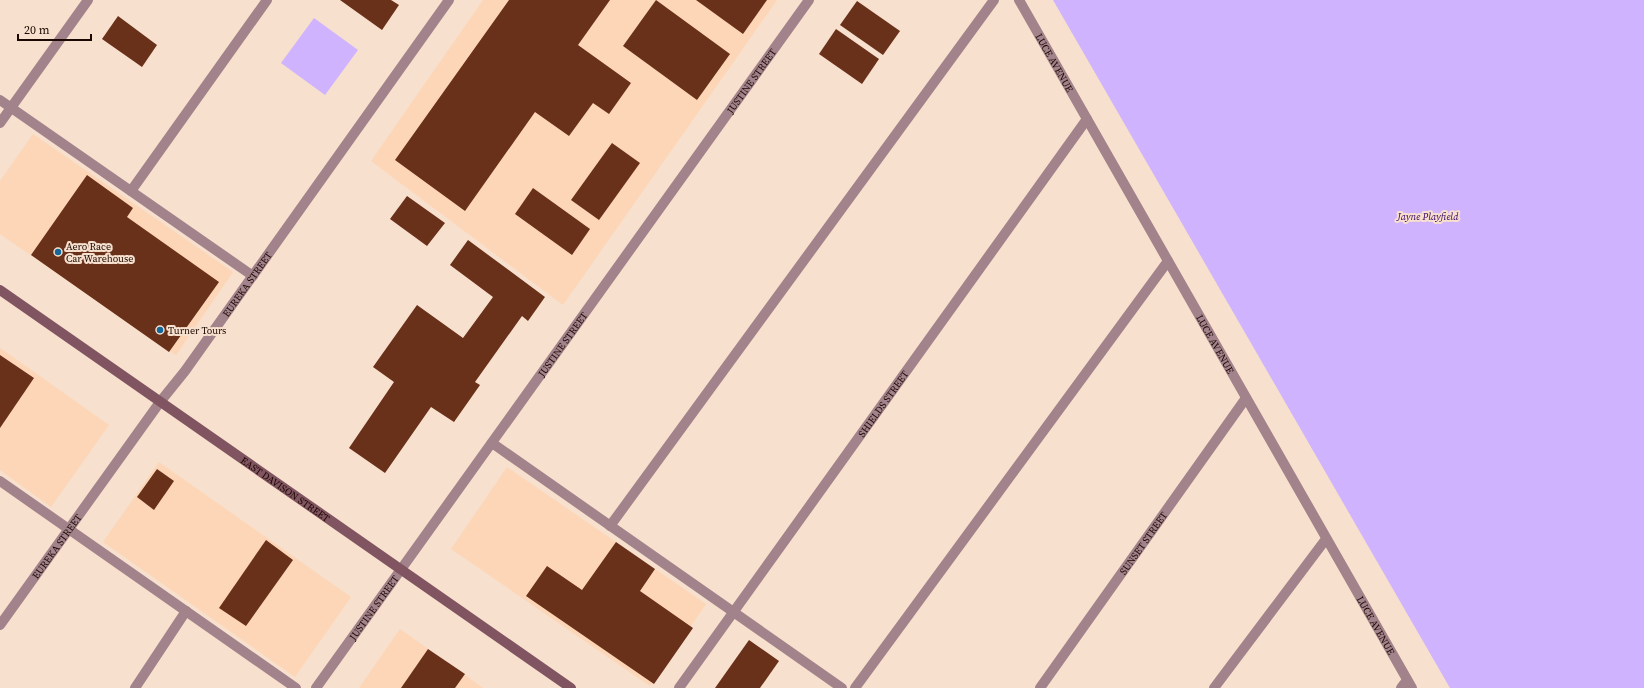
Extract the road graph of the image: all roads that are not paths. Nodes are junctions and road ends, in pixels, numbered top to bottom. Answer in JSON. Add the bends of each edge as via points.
{"nodes":[{"id":1,"x":88,"y":0,"type":"edge"},
{"id":2,"x":267,"y":0,"type":"edge"},
{"id":3,"x":449,"y":0,"type":"edge"},
{"id":4,"x":809,"y":0,"type":"edge"},
{"id":5,"x":994,"y":0,"type":"edge"},
{"id":6,"x":1019,"y":0,"type":"edge"},
{"id":7,"x":0,"y":100,"type":"edge"},
{"id":8,"x":11,"y":107,"type":"junction"},
{"id":9,"x":1087,"y":119,"type":"junction"},
{"id":10,"x":0,"y":123,"type":"edge"},
{"id":11,"x":131,"y":191,"type":"junction"},
{"id":12,"x":1168,"y":261,"type":"junction"},
{"id":13,"x":253,"y":276,"type":"junction"},
{"id":14,"x":0,"y":290,"type":"edge"},
{"id":15,"x":1246,"y":398,"type":"junction"},
{"id":16,"x":160,"y":402,"type":"junction"},
{"id":17,"x":492,"y":444,"type":"junction"},
{"id":18,"x":0,"y":480,"type":"edge"},
{"id":19,"x":610,"y":526,"type":"junction"},
{"id":20,"x":70,"y":528,"type":"junction"},
{"id":21,"x":1326,"y":539,"type":"junction"},
{"id":22,"x":402,"y":569,"type":"junction"},
{"id":23,"x":186,"y":611,"type":"junction"},
{"id":24,"x":733,"y":612,"type":"junction"},
{"id":25,"x":0,"y":625,"type":"edge"},
{"id":26,"x":1406,"y":685,"type":"edge"},
{"id":27,"x":135,"y":688,"type":"edge"},
{"id":28,"x":296,"y":688,"type":"edge"},
{"id":29,"x":316,"y":688,"type":"edge"},
{"id":30,"x":571,"y":688,"type":"edge"},
{"id":31,"x":679,"y":688,"type":"edge"},
{"id":32,"x":842,"y":688,"type":"edge"},
{"id":33,"x":855,"y":688,"type":"edge"},
{"id":34,"x":1040,"y":688,"type":"edge"},
{"id":35,"x":1214,"y":688,"type":"edge"}],
"edges":[{"from":1,"to":8,"type":"street"},
{"from":2,"to":11,"type":"street"},
{"from":3,"to":13,"type":"street","name":"EUREKA STREET"},
{"from":4,"to":17,"type":"street","name":"JUSTINE STREET"},
{"from":5,"to":19,"type":"street"},
{"from":6,"to":9,"type":"street","name":"LUCE AVENUE"},
{"from":7,"to":8,"type":"street"},
{"from":8,"to":10,"type":"street"},
{"from":8,"to":11,"type":"street"},
{"from":9,"to":12,"type":"street","name":"LUCE AVENUE"},
{"from":9,"to":24,"type":"street","name":"SHIELDS STREET"},
{"from":11,"to":13,"type":"street"},
{"from":12,"to":15,"type":"street","name":"LUCE AVENUE"},
{"from":12,"to":33,"type":"street"},
{"from":13,"to":16,"type":"street","name":"EUREKA STREET"},
{"from":14,"to":16,"type":"main road","name":"EAST DAVISON STREET"},
{"from":15,"to":21,"type":"street","name":"LUCE AVENUE"},
{"from":15,"to":34,"type":"street","name":"SUNSET STREET"},
{"from":16,"to":20,"type":"street","name":"EUREKA STREET"},
{"from":16,"to":22,"type":"main road","name":"EAST DAVISON STREET"},
{"from":17,"to":19,"type":"street"},
{"from":17,"to":22,"type":"street","name":"JUSTINE STREET"},
{"from":18,"to":20,"type":"street"},
{"from":19,"to":24,"type":"street"},
{"from":20,"to":23,"type":"street"},
{"from":20,"to":25,"type":"street","name":"EUREKA STREET"},
{"from":21,"to":26,"type":"street","name":"LUCE AVENUE"},
{"from":21,"to":35,"type":"street"},
{"from":22,"to":29,"type":"street","name":"JUSTINE STREET"},
{"from":22,"to":30,"type":"main road","name":"EAST DAVISON STREET"},
{"from":23,"to":27,"type":"street"},
{"from":23,"to":28,"type":"street"},
{"from":24,"to":31,"type":"street","name":"SHIELDS STREET"},
{"from":24,"to":32,"type":"street"}]}
